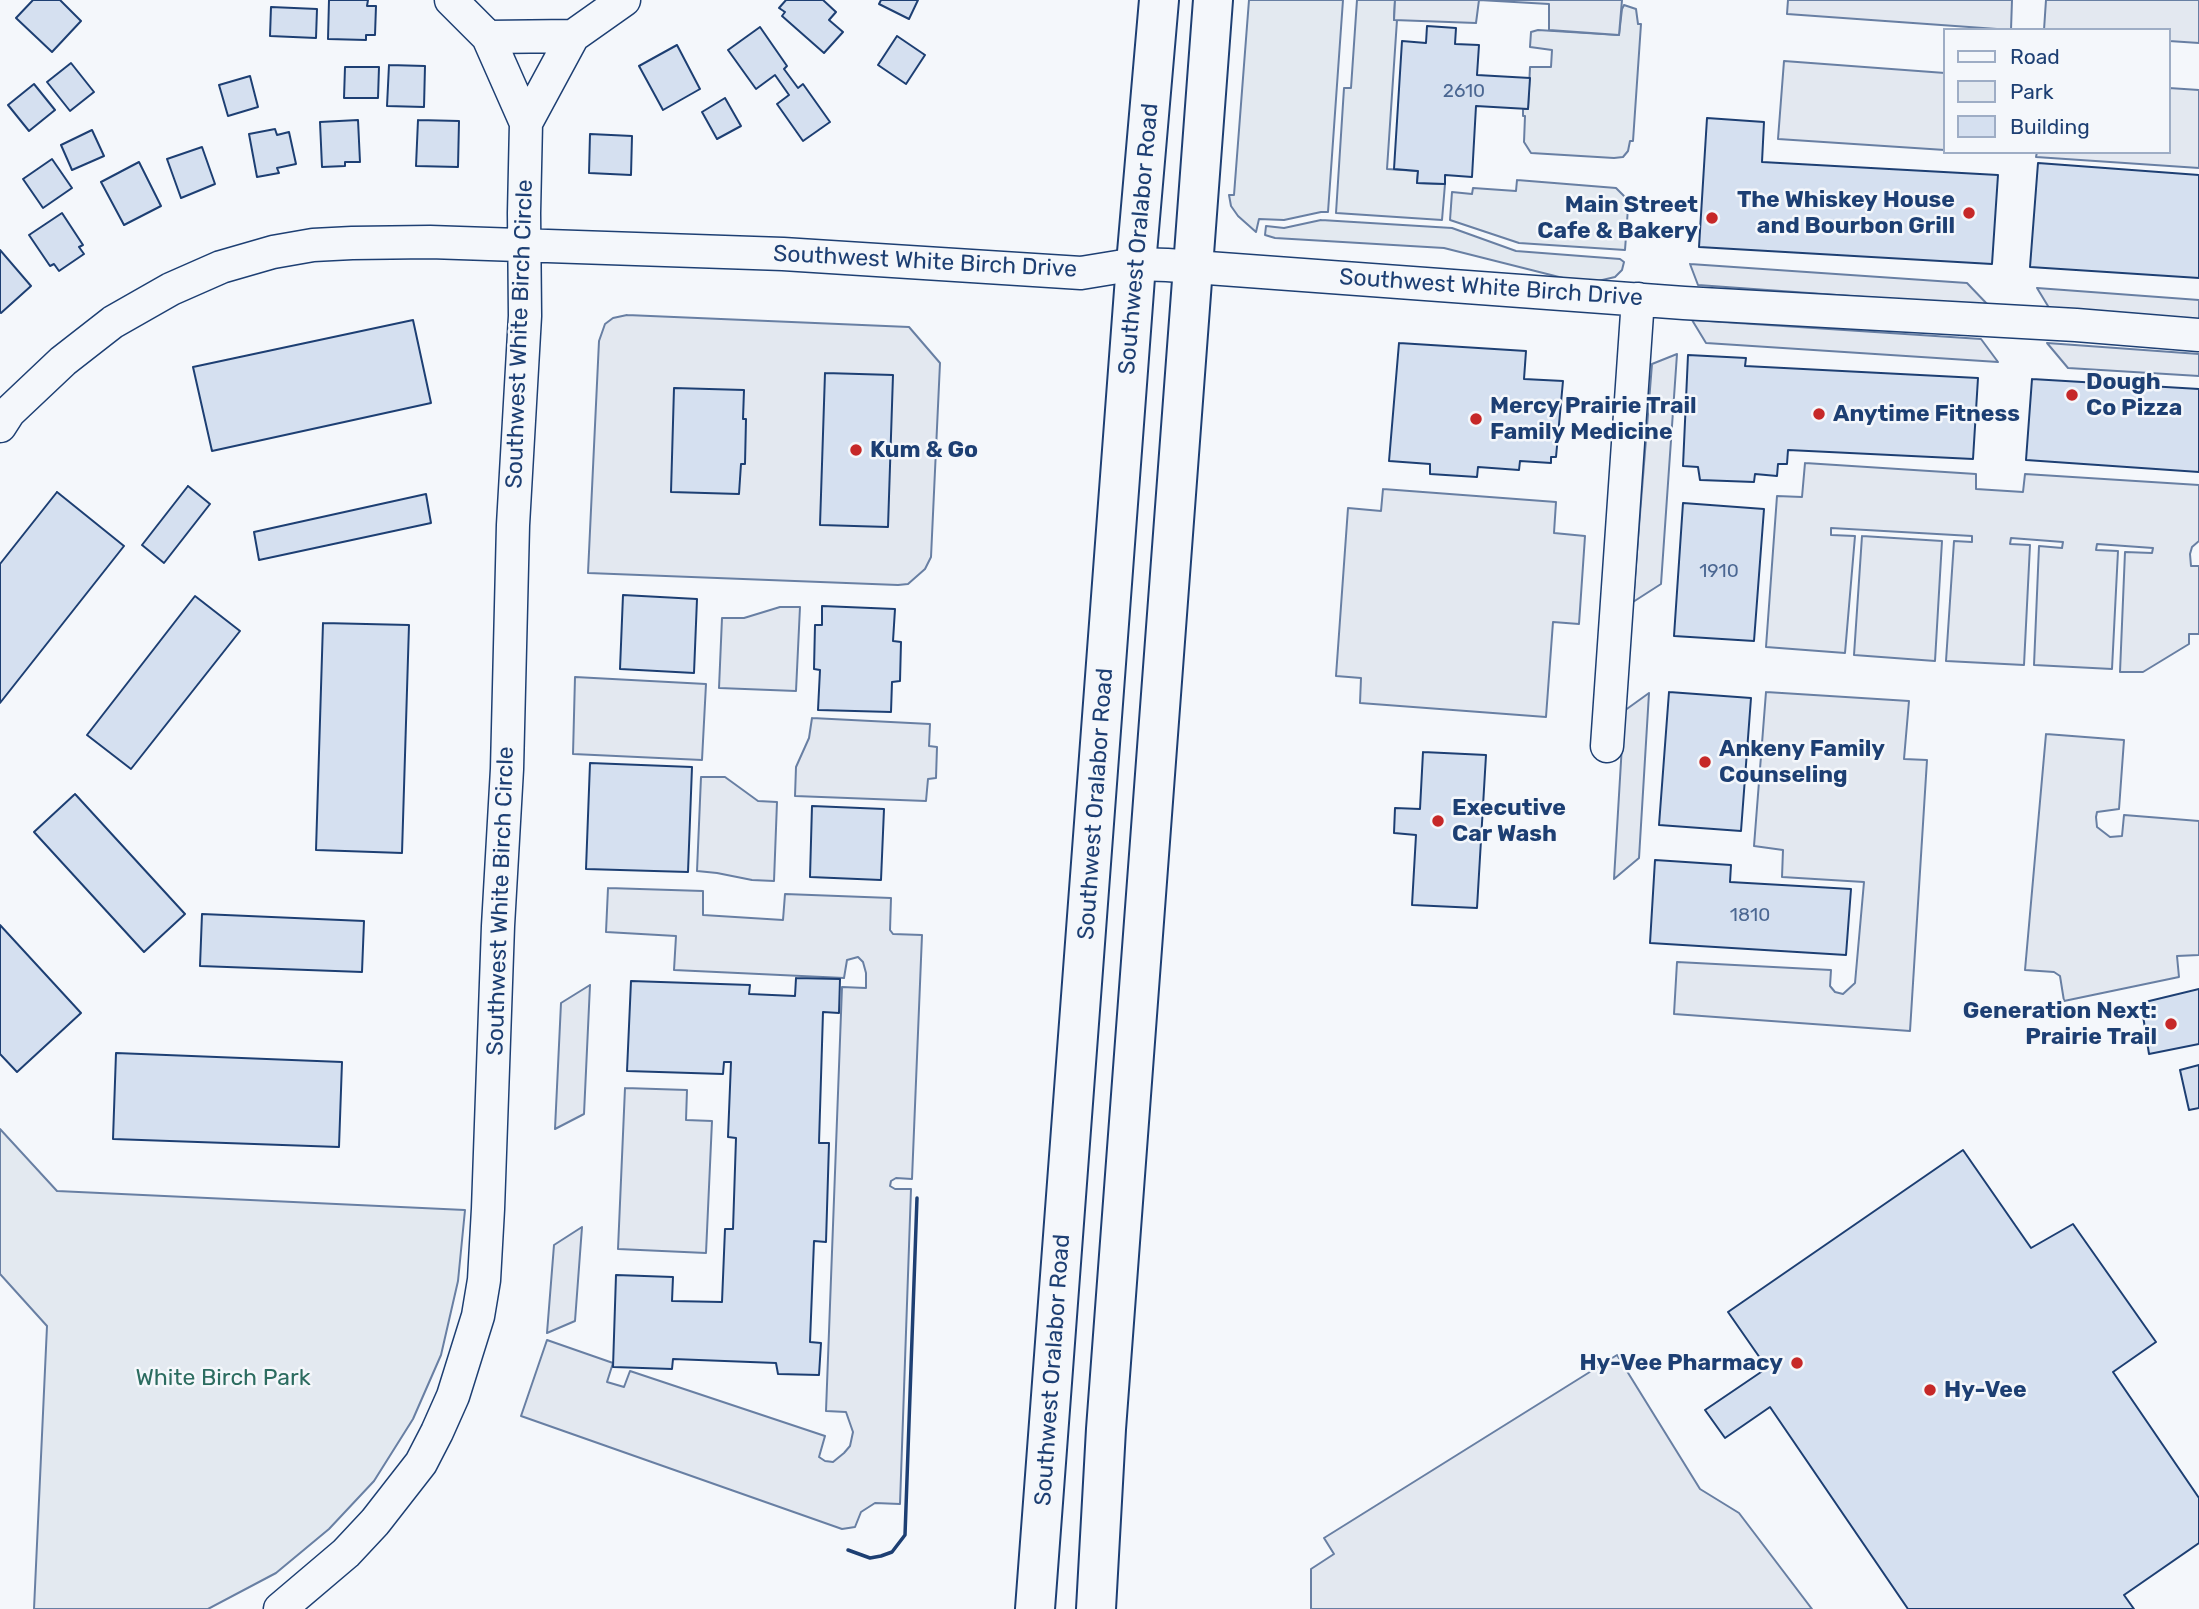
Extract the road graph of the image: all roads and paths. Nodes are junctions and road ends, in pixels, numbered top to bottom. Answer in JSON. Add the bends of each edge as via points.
{"nodes":[{"id":1,"x":451,"y":0,"type":"edge"},
{"id":2,"x":624,"y":0,"type":"edge"},
{"id":3,"x":1159,"y":0,"type":"edge"},
{"id":4,"x":1213,"y":0,"type":"edge"},
{"id":5,"x":573,"y":36,"type":"junction"},
{"id":6,"x":488,"y":37,"type":"junction"},
{"id":7,"x":526,"y":123,"type":"junction"},
{"id":8,"x":525,"y":245,"type":"junction"},
{"id":9,"x":1136,"y":264,"type":"junction"},
{"id":10,"x":1192,"y":267,"type":"junction"},
{"id":11,"x":1638,"y":299,"type":"junction"},
{"id":12,"x":2199,"y":335,"type":"edge"},
{"id":13,"x":3,"y":414,"type":"edge"},
{"id":14,"x":1606,"y":746,"type":"dead end"},
{"id":15,"x":280,"y":1609,"type":"edge"},
{"id":16,"x":1035,"y":1609,"type":"edge"},
{"id":17,"x":1096,"y":1609,"type":"edge"}],
"edges":[{"from":1,"to":6,"type":"street"},
{"from":2,"to":5,"type":"street"},
{"from":3,"to":9,"type":"main road","name":"Southwest Oralabor Road"},
{"from":4,"to":10,"type":"main road"},
{"from":5,"to":6,"type":"street"},
{"from":5,"to":7,"type":"street","name":"Southwest White Birch Circle"},
{"from":6,"to":7,"type":"street","name":"Southwest White Birch Circle"},
{"from":7,"to":8,"type":"street","name":"Southwest White Birch Circle"},
{"from":8,"to":9,"type":"street","name":"Southwest White Birch Drive","via":[[783,254],[1081,273]]},
{"from":8,"to":13,"type":"street","name":"Southwest White Birch Drive","via":[[313,245],[221,267],[113,322]]},
{"from":8,"to":15,"type":"street","name":"Southwest White Birch Circle","via":[[492,1118],[484,1280],[478,1315],[453,1396],[421,1463],[346,1553]]},
{"from":9,"to":10,"type":"street","name":"Southwest White Birch Drive"},
{"from":9,"to":16,"type":"main road","name":"Southwest Oralabor Road"},
{"from":10,"to":11,"type":"street","name":"Southwest White Birch Drive"},
{"from":10,"to":17,"type":"main road"},
{"from":11,"to":12,"type":"street","name":"Southwest White Birch Drive"},
{"from":11,"to":14,"type":"street"}]}
